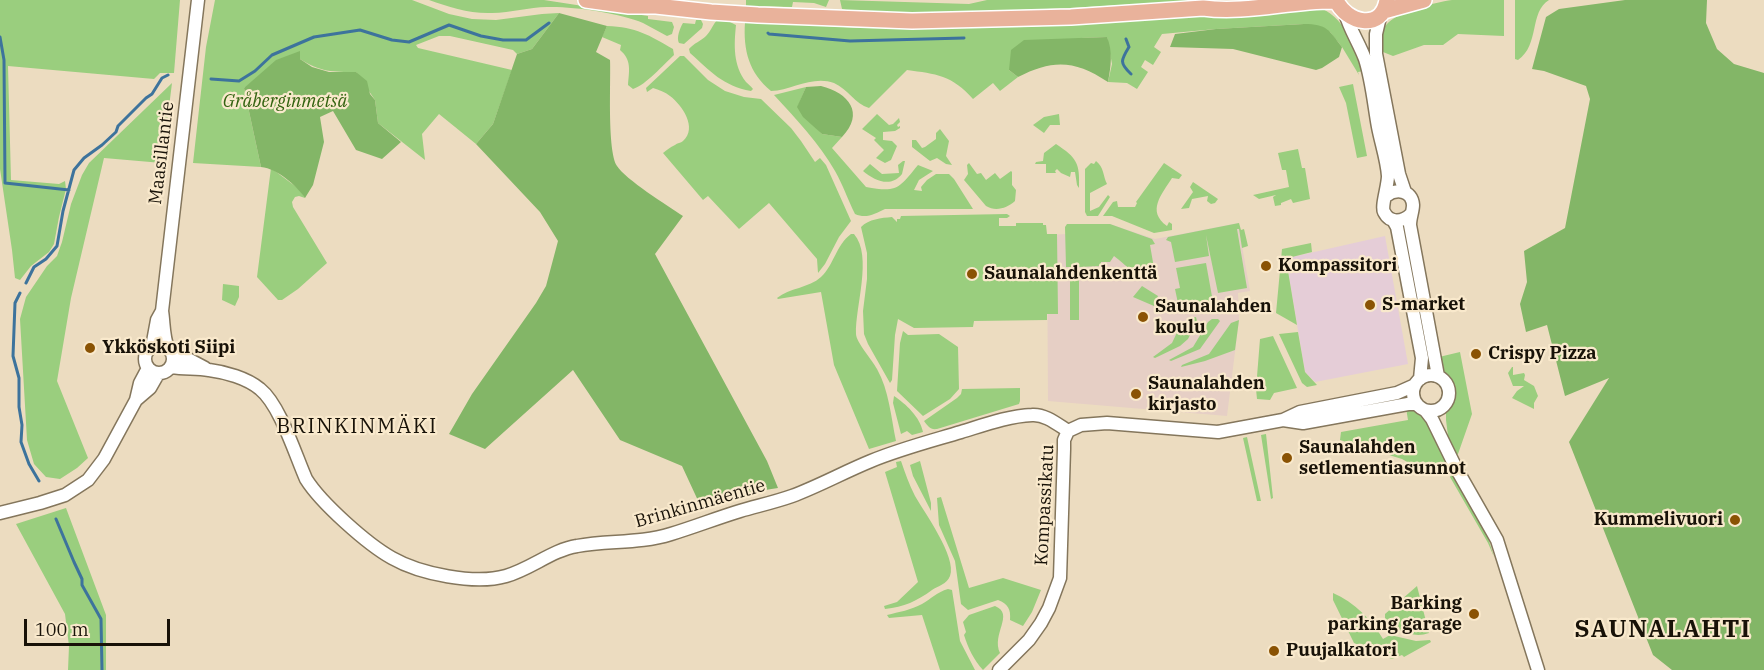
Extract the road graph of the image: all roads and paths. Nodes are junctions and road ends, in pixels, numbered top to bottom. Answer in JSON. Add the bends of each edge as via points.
{"nodes":[{"id":1,"x":198,"y":0,"type":"edge"},
{"id":2,"x":586,"y":0,"type":"edge"},
{"id":3,"x":640,"y":0,"type":"edge"},
{"id":4,"x":1227,"y":0,"type":"edge"},
{"id":5,"x":1424,"y":0,"type":"edge"},
{"id":6,"x":1339,"y":5,"type":"edge"},
{"id":7,"x":657,"y":6,"type":"junction"},
{"id":8,"x":1203,"y":8,"type":"junction"},
{"id":9,"x":1384,"y":9,"type":"edge"},
{"id":10,"x":1405,"y":192,"type":"junction"},
{"id":11,"x":1386,"y":196,"type":"junction"},
{"id":12,"x":1411,"y":214,"type":"junction"},
{"id":13,"x":1393,"y":220,"type":"junction"},
{"id":14,"x":162,"y":311,"type":"junction"},
{"id":15,"x":152,"y":347,"type":"junction"},
{"id":16,"x":171,"y":357,"type":"junction"},
{"id":17,"x":153,"y":371,"type":"junction"},
{"id":18,"x":1438,"y":376,"type":"junction"},
{"id":19,"x":1417,"y":382,"type":"junction"},
{"id":20,"x":1444,"y":406,"type":"junction"},
{"id":21,"x":1421,"y":407,"type":"junction"},
{"id":22,"x":1283,"y":420,"type":"junction"},
{"id":23,"x":1068,"y":431,"type":"junction"},
{"id":24,"x":1444,"y":443,"type":"junction"},
{"id":25,"x":0,"y":513,"type":"edge"},
{"id":26,"x":999,"y":670,"type":"edge"},
{"id":27,"x":1538,"y":670,"type":"edge"}],
"edges":[{"from":1,"to":14,"type":"street","name":"Maasillantie"},
{"from":2,"to":7,"type":"main road"},
{"from":3,"to":7,"type":"main road"},
{"from":4,"to":8,"type":"main road"},
{"from":5,"to":9,"type":"main road"},
{"from":6,"to":8,"type":"main road","via":[[1318,1],[1271,7]]},
{"from":6,"to":9,"type":"main road","via":[[1364,21]]},
{"from":6,"to":11,"type":"street","via":[[1366,63],[1388,177]]},
{"from":7,"to":8,"type":"main road","via":[[736,14],[912,21],[1071,17]]},
{"from":9,"to":10,"type":"street","via":[[1376,34],[1376,54]]},
{"from":10,"to":11,"type":"street","via":[[1393,191]]},
{"from":10,"to":12,"type":"street","via":[[1412,200]]},
{"from":11,"to":13,"type":"street","via":[[1383,207]]},
{"from":12,"to":13,"type":"street","via":[[1403,220]]},
{"from":12,"to":18,"type":"street","via":[[1411,233]]},
{"from":13,"to":19,"type":"street","via":[[1422,358]]},
{"from":14,"to":15,"type":"street","name":"Maasillantie"},
{"from":14,"to":16,"type":"street","name":"Maasillantie","via":[[164,338]]},
{"from":15,"to":16,"type":"street","via":[[163,345]]},
{"from":15,"to":17,"type":"street","via":[[145,357]]},
{"from":16,"to":17,"type":"street","via":[[166,372]]},
{"from":16,"to":23,"type":"street","name":"Brinkinmäentie","via":[[188,359],[261,389],[278,411],[311,486],[380,550],[431,573],[470,578],[506,576],[578,545],[634,542],[670,534],[792,496],[872,461],[1005,418],[1044,417]]},
{"from":17,"to":25,"type":"street","via":[[140,383],[136,400],[88,480],[65,495]]},
{"from":18,"to":19,"type":"street"},
{"from":18,"to":20,"type":"street","via":[[1449,390]]},
{"from":19,"to":21,"type":"street","via":[[1413,393]]},
{"from":19,"to":22,"type":"street","name":"Kompassikatu","via":[[1397,393],[1300,412]]},
{"from":20,"to":21,"type":"street","via":[[1433,411]]},
{"from":20,"to":24,"type":"street"},
{"from":21,"to":22,"type":"street","name":"Kompassikatu","via":[[1408,404],[1302,423]]},
{"from":21,"to":24,"type":"street"},
{"from":22,"to":23,"type":"street","name":"Kompassikatu","via":[[1218,432],[1107,423],[1081,425]]},
{"from":23,"to":26,"type":"street","name":"Kompassikatu","via":[[1064,440],[1060,578],[1041,623]]},
{"from":24,"to":27,"type":"street","via":[[1497,540]]}]}
